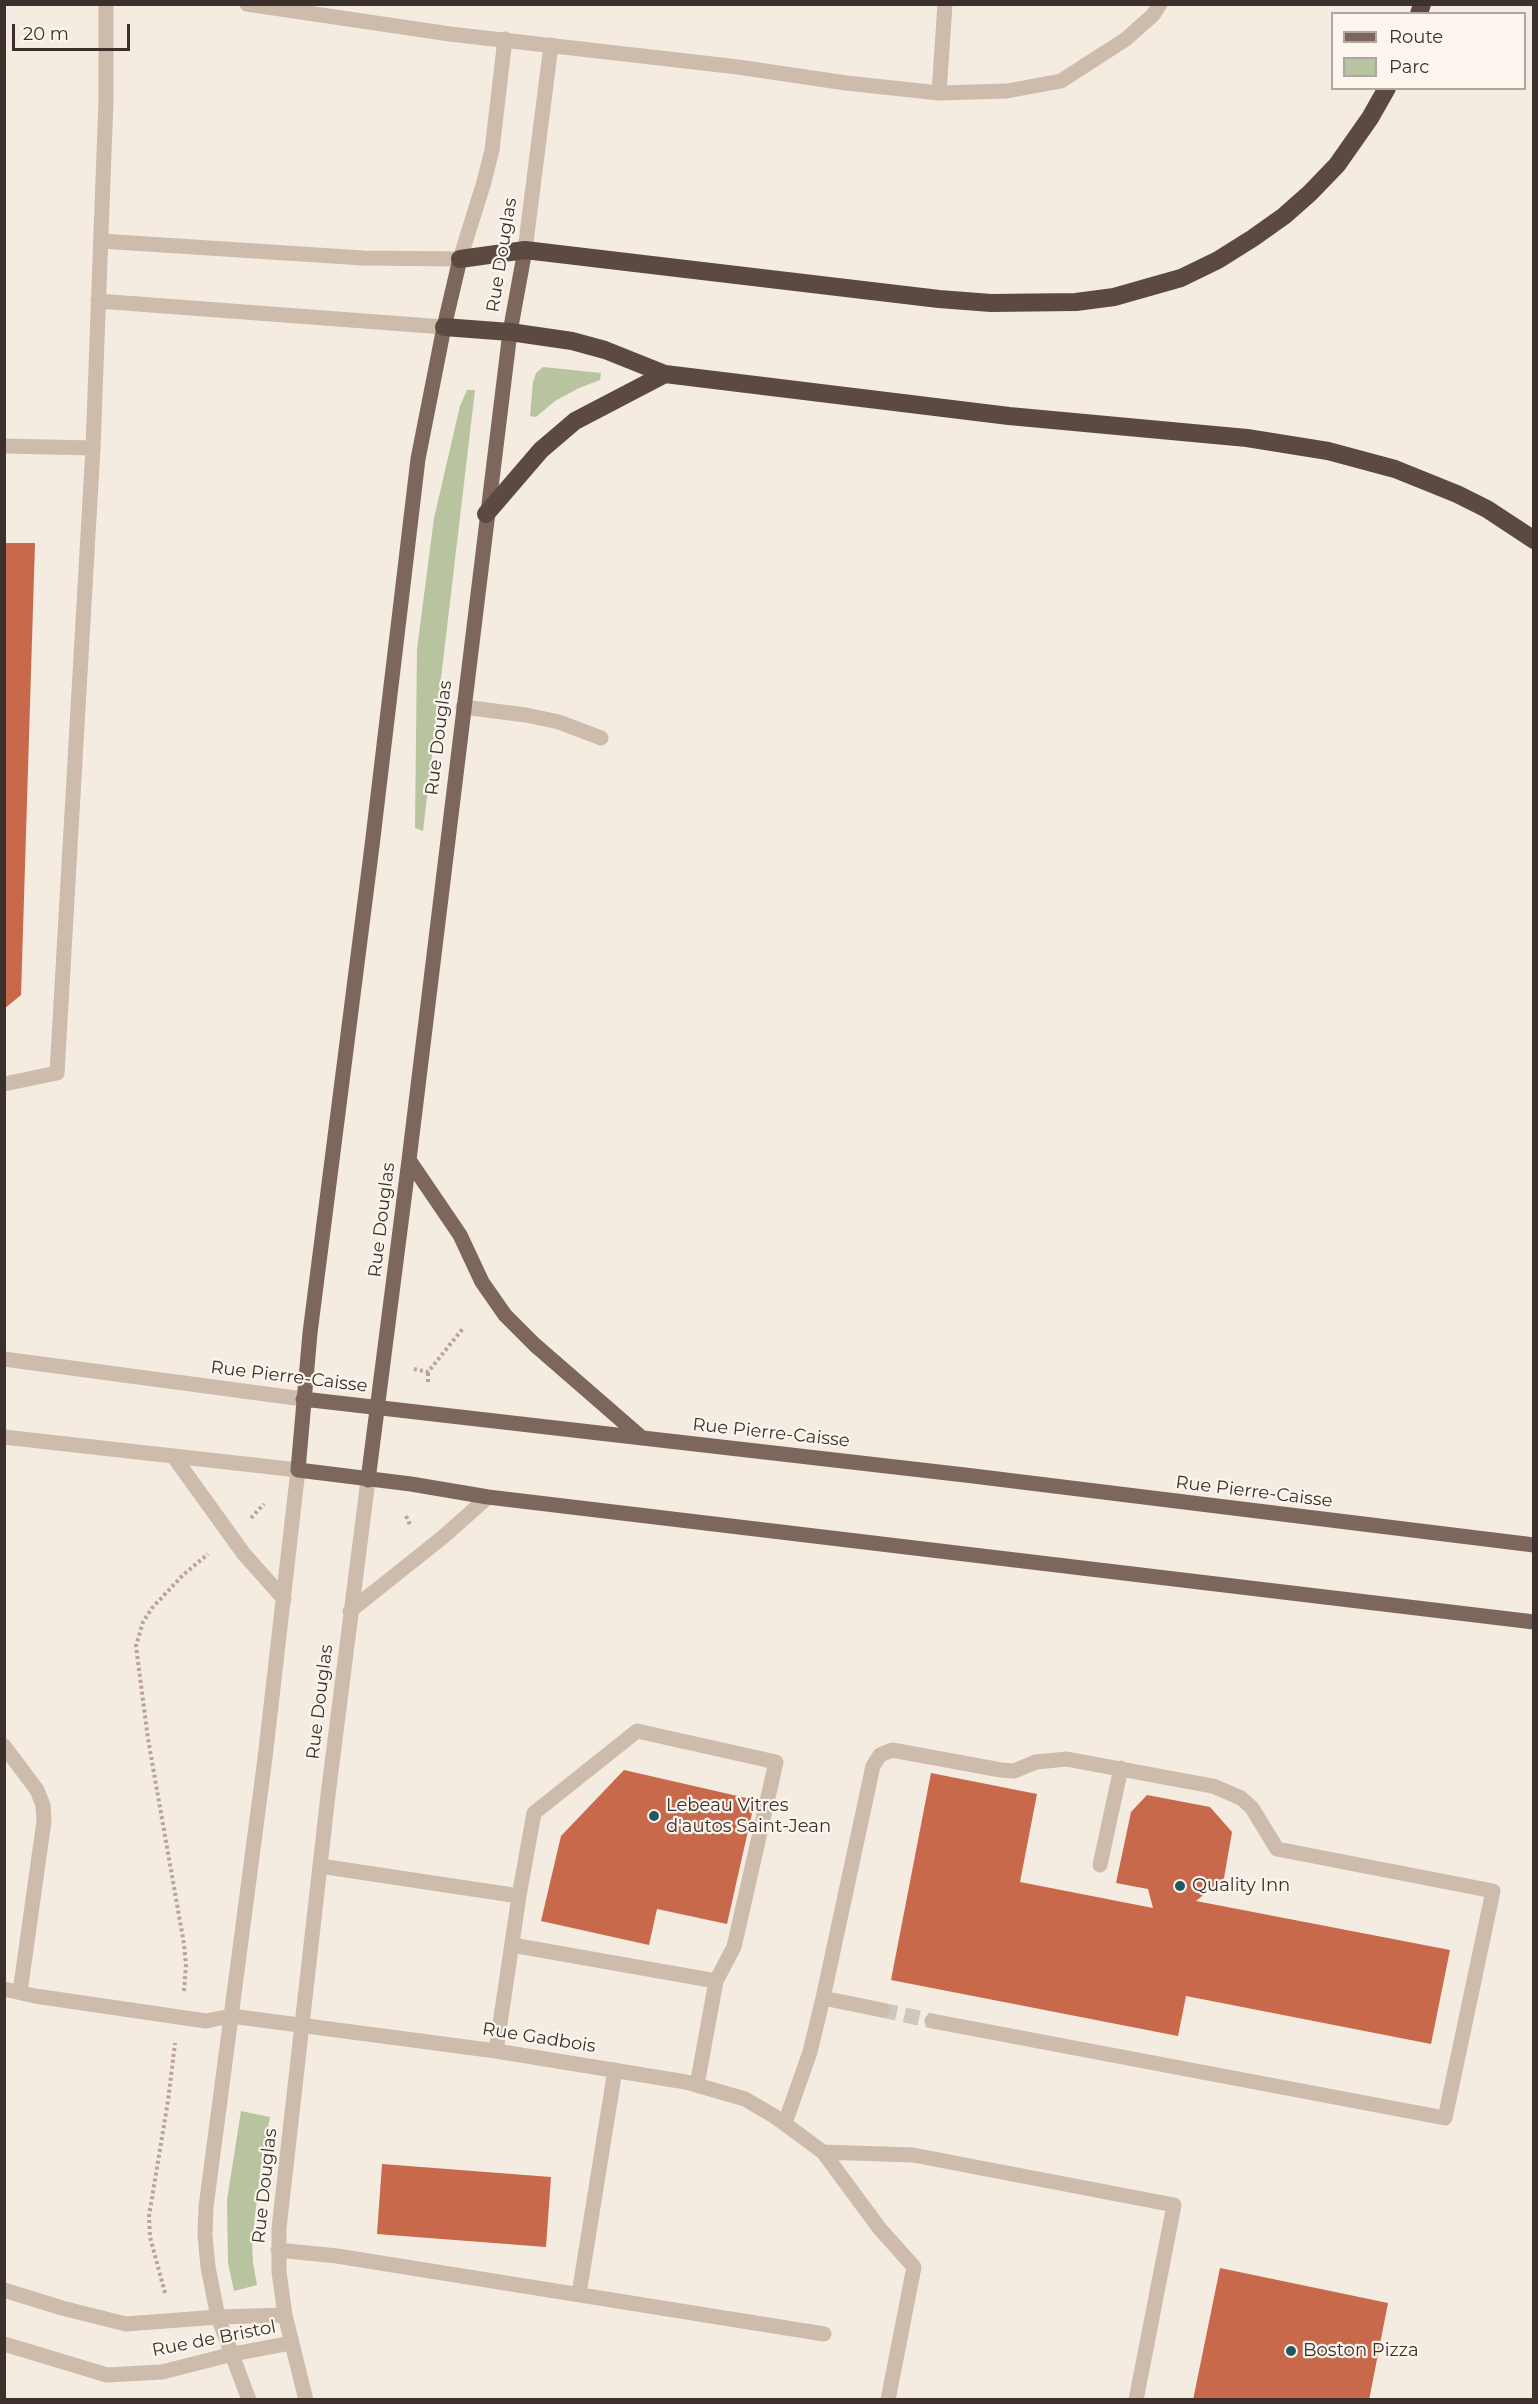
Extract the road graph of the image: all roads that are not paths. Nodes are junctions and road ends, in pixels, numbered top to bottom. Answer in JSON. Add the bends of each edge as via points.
{"nodes":[{"id":1,"x":106,"y":4,"type":"edge"},
{"id":2,"x":247,"y":4,"type":"edge"},
{"id":3,"x":945,"y":4,"type":"edge"},
{"id":4,"x":1160,"y":4,"type":"edge"},
{"id":5,"x":505,"y":39,"type":"junction"},
{"id":6,"x":551,"y":45,"type":"junction"},
{"id":7,"x":1386,"y":90,"type":"edge"},
{"id":8,"x":939,"y":93,"type":"junction"},
{"id":9,"x":101,"y":242,"type":"junction"},
{"id":10,"x":525,"y":250,"type":"junction"},
{"id":11,"x":460,"y":259,"type":"junction"},
{"id":12,"x":98,"y":301,"type":"junction"},
{"id":13,"x":444,"y":327,"type":"junction"},
{"id":14,"x":510,"y":332,"type":"junction"},
{"id":15,"x":665,"y":374,"type":"junction"},
{"id":16,"x":4,"y":446,"type":"edge"},
{"id":17,"x":93,"y":448,"type":"junction"},
{"id":18,"x":486,"y":514,"type":"junction"},
{"id":19,"x":1533,"y":540,"type":"edge"},
{"id":20,"x":463,"y":707,"type":"junction"},
{"id":21,"x":601,"y":738,"type":"dead end"},
{"id":22,"x":4,"y":1084,"type":"edge"},
{"id":23,"x":409,"y":1160,"type":"junction"},
{"id":24,"x":4,"y":1359,"type":"edge"},
{"id":25,"x":303,"y":1399,"type":"junction"},
{"id":26,"x":377,"y":1408,"type":"junction"},
{"id":27,"x":4,"y":1437,"type":"edge"},
{"id":28,"x":642,"y":1438,"type":"junction"},
{"id":29,"x":174,"y":1457,"type":"junction"},
{"id":30,"x":298,"y":1470,"type":"junction"},
{"id":31,"x":368,"y":1480,"type":"junction"},
{"id":32,"x":488,"y":1497,"type":"junction"},
{"id":33,"x":1533,"y":1545,"type":"edge"},
{"id":34,"x":284,"y":1599,"type":"junction"},
{"id":35,"x":350,"y":1611,"type":"junction"},
{"id":36,"x":1533,"y":1622,"type":"edge"},
{"id":37,"x":4,"y":1746,"type":"edge"},
{"id":38,"x":1121,"y":1768,"type":"junction"},
{"id":39,"x":1100,"y":1865,"type":"dead end"},
{"id":40,"x":320,"y":1866,"type":"junction"},
{"id":41,"x":519,"y":1896,"type":"junction"},
{"id":42,"x":512,"y":1945,"type":"junction"},
{"id":43,"x":716,"y":1981,"type":"junction"},
{"id":44,"x":4,"y":1989,"type":"edge"},
{"id":45,"x":20,"y":1992,"type":"junction"},
{"id":46,"x":824,"y":1998,"type":"junction"},
{"id":47,"x":882,"y":2010,"type":"tunnel mouth"},
{"id":48,"x":231,"y":2016,"type":"junction"},
{"id":49,"x":932,"y":2020,"type":"tunnel mouth"},
{"id":50,"x":303,"y":2026,"type":"junction"},
{"id":51,"x":496,"y":2051,"type":"junction"},
{"id":52,"x":615,"y":2070,"type":"junction"},
{"id":53,"x":697,"y":2085,"type":"junction"},
{"id":54,"x":785,"y":2124,"type":"junction"},
{"id":55,"x":823,"y":2152,"type":"junction"},
{"id":56,"x":278,"y":2250,"type":"junction"},
{"id":57,"x":4,"y":2290,"type":"edge"},
{"id":58,"x":579,"y":2294,"type":"junction"},
{"id":59,"x":285,"y":2315,"type":"junction"},
{"id":60,"x":218,"y":2317,"type":"junction"},
{"id":61,"x":824,"y":2334,"type":"dead end"},
{"id":62,"x":291,"y":2343,"type":"junction"},
{"id":63,"x":4,"y":2344,"type":"edge"},
{"id":64,"x":233,"y":2354,"type":"junction"},
{"id":65,"x":249,"y":2400,"type":"edge"},
{"id":66,"x":306,"y":2400,"type":"edge"},
{"id":67,"x":888,"y":2400,"type":"edge"},
{"id":68,"x":1136,"y":2400,"type":"edge"}],
"edges":[{"from":1,"to":9,"type":"street"},
{"from":2,"to":5,"type":"street"},
{"from":3,"to":8,"type":"street"},
{"from":4,"to":8,"type":"street","via":[[1126,39],[1061,81],[1007,91]]},
{"from":5,"to":6,"type":"street"},
{"from":5,"to":11,"type":"street","name":"Rue Douglas","via":[[492,150]]},
{"from":6,"to":8,"type":"street"},
{"from":6,"to":10,"type":"street","name":"Rue Douglas"},
{"from":7,"to":10,"type":"highway","via":[[1337,165],[1284,216],[1227,255],[1181,278],[1114,297],[1030,304],[939,299]]},
{"from":9,"to":11,"type":"street","via":[[363,258]]},
{"from":9,"to":12,"type":"street"},
{"from":10,"to":11,"type":"highway"},
{"from":10,"to":14,"type":"main road","name":"Rue Douglas"},
{"from":11,"to":13,"type":"main road","name":"Rue Douglas"},
{"from":12,"to":13,"type":"street"},
{"from":12,"to":17,"type":"street"},
{"from":13,"to":14,"type":"highway"},
{"from":13,"to":25,"type":"main road","name":"Rue Douglas","via":[[417,469]]},
{"from":14,"to":15,"type":"highway","via":[[606,350]]},
{"from":14,"to":18,"type":"main road","name":"Rue Douglas"},
{"from":15,"to":18,"type":"highway","via":[[575,421],[541,450]]},
{"from":15,"to":19,"type":"highway","via":[[1009,416],[1247,438],[1328,451],[1440,486],[1487,509]]},
{"from":16,"to":17,"type":"street"},
{"from":17,"to":22,"type":"street","via":[[57,1073]]},
{"from":18,"to":20,"type":"main road","name":"Rue Douglas"},
{"from":20,"to":21,"type":"street","via":[[559,722]]},
{"from":20,"to":23,"type":"main road","name":"Rue Douglas"},
{"from":23,"to":26,"type":"main road","name":"Rue Douglas"},
{"from":23,"to":28,"type":"main road","via":[[460,1235],[482,1282],[505,1315]]},
{"from":24,"to":25,"type":"street","name":"Rue Pierre-Caisse"},
{"from":25,"to":26,"type":"main road","name":"Rue Pierre-Caisse"},
{"from":25,"to":30,"type":"main road","name":"Rue Douglas"},
{"from":26,"to":28,"type":"main road","name":"Rue Pierre-Caisse"},
{"from":26,"to":31,"type":"main road","name":"Rue Douglas"},
{"from":27,"to":29,"type":"street"},
{"from":28,"to":33,"type":"main road","name":"Rue Pierre-Caisse"},
{"from":29,"to":30,"type":"street"},
{"from":29,"to":34,"type":"street","via":[[244,1554]]},
{"from":30,"to":31,"type":"main road"},
{"from":30,"to":34,"type":"street","name":"Rue Douglas"},
{"from":31,"to":32,"type":"main road"},
{"from":31,"to":35,"type":"street","name":"Rue Douglas"},
{"from":32,"to":35,"type":"street"},
{"from":32,"to":36,"type":"main road"},
{"from":34,"to":48,"type":"street","name":"Rue Douglas"},
{"from":35,"to":40,"type":"street","name":"Rue Douglas"},
{"from":37,"to":45,"type":"street","via":[[37,1790],[43,1805]]},
{"from":38,"to":39,"type":"street"},
{"from":38,"to":46,"type":"street","via":[[1067,1759],[1036,1762],[1014,1771],[898,1749],[880,1755],[873,1766]]},
{"from":38,"to":49,"type":"street","via":[[1227,1791],[1252,1808],[1276,1849],[1493,1891],[1445,2118]]},
{"from":40,"to":41,"type":"street"},
{"from":40,"to":50,"type":"street","name":"Rue Douglas"},
{"from":41,"to":42,"type":"street"},
{"from":41,"to":43,"type":"street","via":[[534,1813],[637,1731],[776,1762],[734,1947]]},
{"from":42,"to":43,"type":"street"},
{"from":42,"to":51,"type":"street"},
{"from":43,"to":53,"type":"street"},
{"from":44,"to":45,"type":"street","name":"Rue Gadbois"},
{"from":45,"to":48,"type":"street","name":"Rue Gadbois","via":[[206,2021]]},
{"from":46,"to":47,"type":"street"},
{"from":46,"to":54,"type":"street"},
{"from":48,"to":50,"type":"street","name":"Rue Gadbois"},
{"from":48,"to":60,"type":"street","name":"Rue Douglas","via":[[206,2207],[208,2267]]},
{"from":50,"to":51,"type":"street","name":"Rue Gadbois"},
{"from":50,"to":56,"type":"street","name":"Rue Douglas"},
{"from":51,"to":52,"type":"street","name":"Rue Gadbois"},
{"from":52,"to":53,"type":"street","name":"Rue Gadbois"},
{"from":52,"to":58,"type":"street"},
{"from":53,"to":54,"type":"street","name":"Rue Gadbois","via":[[745,2099]]},
{"from":54,"to":55,"type":"street","name":"Rue Gadbois"},
{"from":55,"to":67,"type":"street","name":"Rue Gadbois","via":[[880,2229],[914,2267]]},
{"from":55,"to":68,"type":"street","via":[[913,2155],[1174,2205]]},
{"from":56,"to":58,"type":"street"},
{"from":56,"to":59,"type":"street","name":"Rue Douglas"},
{"from":57,"to":60,"type":"street","name":"Rue de Bristol","via":[[126,2324]]},
{"from":58,"to":61,"type":"street"},
{"from":59,"to":60,"type":"street","name":"Rue de Bristol"},
{"from":59,"to":62,"type":"street","name":"Rue Douglas"},
{"from":60,"to":64,"type":"street","name":"Rue Douglas"},
{"from":62,"to":64,"type":"street","name":"Rue de Bristol"},
{"from":62,"to":66,"type":"street","name":"Rue Douglas"},
{"from":63,"to":64,"type":"street","name":"Rue de Bristol","via":[[107,2375],[162,2372]]},
{"from":64,"to":65,"type":"street","name":"Rue Douglas"}]}
